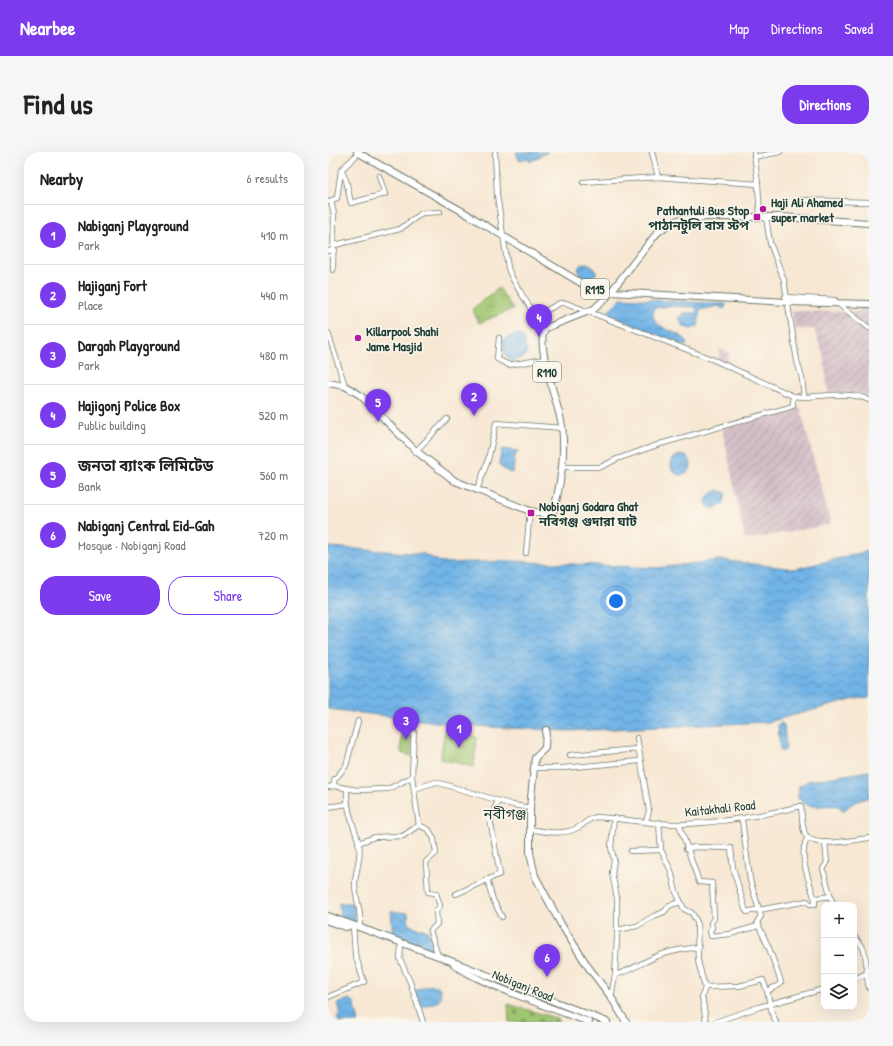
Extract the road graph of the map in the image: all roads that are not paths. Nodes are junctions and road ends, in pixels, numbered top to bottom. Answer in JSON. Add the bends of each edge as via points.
{"nodes":[{"id":1,"x":359,"y":152,"type":"edge"},
{"id":2,"x":495,"y":152,"type":"edge"},
{"id":3,"x":652,"y":152,"type":"edge"},
{"id":4,"x":780,"y":152,"type":"edge"},
{"id":5,"x":754,"y":154,"type":"edge"},
{"id":6,"x":341,"y":170,"type":"junction"},
{"id":7,"x":380,"y":176,"type":"dead end"},
{"id":8,"x":658,"y":177,"type":"junction"},
{"id":9,"x":583,"y":182,"type":"dead end"},
{"id":10,"x":758,"y":184,"type":"junction"},
{"id":11,"x":800,"y":200,"type":"dead end"},
{"id":12,"x":329,"y":202,"type":"edge"},
{"id":13,"x":869,"y":202,"type":"edge"},
{"id":14,"x":440,"y":212,"type":"dead end"},
{"id":15,"x":762,"y":217,"type":"junction"},
{"id":16,"x":869,"y":223,"type":"edge"},
{"id":17,"x":501,"y":234,"type":"junction"},
{"id":18,"x":335,"y":248,"type":"junction"},
{"id":19,"x":328,"y":251,"type":"edge"},
{"id":20,"x":333,"y":270,"type":"dead end"},
{"id":21,"x":611,"y":292,"type":"junction"},
{"id":22,"x":786,"y":300,"type":"junction"},
{"id":23,"x":837,"y":303,"type":"junction"},
{"id":24,"x":869,"y":303,"type":"edge"},
{"id":25,"x":589,"y":312,"type":"junction"},
{"id":26,"x":536,"y":316,"type":"junction"},
{"id":27,"x":869,"y":328,"type":"edge"},
{"id":28,"x":328,"y":333,"type":"edge"},
{"id":29,"x":542,"y":336,"type":"junction"},
{"id":30,"x":499,"y":338,"type":"dead end"},
{"id":31,"x":545,"y":359,"type":"junction"},
{"id":32,"x":328,"y":383,"type":"edge"},
{"id":33,"x":345,"y":386,"type":"junction"},
{"id":34,"x":794,"y":396,"type":"junction"},
{"id":35,"x":804,"y":397,"type":"junction"},
{"id":36,"x":869,"y":400,"type":"edge"},
{"id":37,"x":447,"y":419,"type":"dead end"},
{"id":38,"x":562,"y":428,"type":"junction"},
{"id":39,"x":416,"y":451,"type":"junction"},
{"id":40,"x":562,"y":467,"type":"junction"},
{"id":41,"x":477,"y":490,"type":"junction"},
{"id":42,"x":530,"y":511,"type":"junction"},
{"id":43,"x":526,"y":553,"type":"dead end"},
{"id":44,"x":358,"y":721,"type":"dead end"},
{"id":45,"x":414,"y":727,"type":"dead end"},
{"id":46,"x":546,"y":730,"type":"dead end"},
{"id":47,"x":637,"y":738,"type":"dead end"},
{"id":48,"x":638,"y":749,"type":"junction"},
{"id":49,"x":570,"y":755,"type":"dead end"},
{"id":50,"x":640,"y":761,"type":"junction"},
{"id":51,"x":534,"y":768,"type":"junction"},
{"id":52,"x":412,"y":777,"type":"junction"},
{"id":53,"x":334,"y":786,"type":"junction"},
{"id":54,"x":328,"y":787,"type":"edge"},
{"id":55,"x":414,"y":789,"type":"junction"},
{"id":56,"x":347,"y":790,"type":"junction"},
{"id":57,"x":498,"y":801,"type":"junction"},
{"id":58,"x":347,"y":804,"type":"junction"},
{"id":59,"x":328,"y":807,"type":"edge"},
{"id":60,"x":530,"y":808,"type":"junction"},
{"id":61,"x":614,"y":818,"type":"junction"},
{"id":62,"x":742,"y":820,"type":"junction"},
{"id":63,"x":646,"y":821,"type":"junction"},
{"id":64,"x":659,"y":822,"type":"junction"},
{"id":65,"x":679,"y":824,"type":"junction"},
{"id":66,"x":419,"y":825,"type":"junction"},
{"id":67,"x":529,"y":829,"type":"junction"},
{"id":68,"x":808,"y":837,"type":"junction"},
{"id":69,"x":869,"y":838,"type":"edge"},
{"id":70,"x":825,"y":842,"type":"junction"},
{"id":71,"x":358,"y":843,"type":"junction"},
{"id":72,"x":686,"y":849,"type":"junction"},
{"id":73,"x":661,"y":850,"type":"junction"},
{"id":74,"x":630,"y":851,"type":"dead end"},
{"id":75,"x":487,"y":879,"type":"junction"},
{"id":76,"x":456,"y":894,"type":"dead end"},
{"id":77,"x":831,"y":896,"type":"junction"},
{"id":78,"x":815,"y":898,"type":"junction"},
{"id":79,"x":681,"y":902,"type":"junction"},
{"id":80,"x":832,"y":902,"type":"edge"},
{"id":81,"x":759,"y":910,"type":"junction"},
{"id":82,"x":328,"y":916,"type":"edge"},
{"id":83,"x":502,"y":917,"type":"dead end"},
{"id":84,"x":328,"y":921,"type":"edge"},
{"id":85,"x":356,"y":926,"type":"junction"},
{"id":86,"x":758,"y":926,"type":"junction"},
{"id":87,"x":617,"y":930,"type":"junction"},
{"id":88,"x":856,"y":938,"type":"edge"},
{"id":89,"x":401,"y":943,"type":"junction"},
{"id":90,"x":699,"y":946,"type":"junction"},
{"id":91,"x":438,"y":956,"type":"junction"},
{"id":92,"x":452,"y":961,"type":"junction"},
{"id":93,"x":865,"y":974,"type":"junction"},
{"id":94,"x":615,"y":975,"type":"junction"},
{"id":95,"x":857,"y":978,"type":"edge"},
{"id":96,"x":705,"y":987,"type":"junction"},
{"id":97,"x":869,"y":988,"type":"edge"},
{"id":98,"x":821,"y":990,"type":"edge"},
{"id":99,"x":767,"y":991,"type":"junction"},
{"id":100,"x":328,"y":997,"type":"edge"},
{"id":101,"x":611,"y":997,"type":"junction"},
{"id":102,"x":770,"y":1004,"type":"junction"},
{"id":103,"x":423,"y":1022,"type":"edge"},
{"id":104,"x":589,"y":1022,"type":"edge"},
{"id":105,"x":607,"y":1022,"type":"edge"},
{"id":106,"x":626,"y":1022,"type":"edge"},
{"id":107,"x":706,"y":1022,"type":"edge"},
{"id":108,"x":716,"y":1022,"type":"edge"},
{"id":109,"x":776,"y":1022,"type":"edge"}],
"edges":[{"from":1,"to":6,"type":"street"},
{"from":1,"to":17,"type":"main road","number":"R115"},
{"from":2,"to":17,"type":"street"},
{"from":3,"to":8,"type":"street"},
{"from":4,"to":5,"type":"street"},
{"from":5,"to":10,"type":"street"},
{"from":6,"to":7,"type":"street","via":[[352,203],[385,194]]},
{"from":6,"to":12,"type":"street","via":[[337,198]]},
{"from":8,"to":9,"type":"street"},
{"from":8,"to":10,"type":"street"},
{"from":10,"to":15,"type":"street"},
{"from":11,"to":13,"type":"street"},
{"from":12,"to":18,"type":"street","via":[[334,214]]},
{"from":14,"to":18,"type":"street","via":[[422,213],[400,229]]},
{"from":15,"to":16,"type":"main road"},
{"from":15,"to":21,"type":"main road","via":[[685,218],[670,224],[657,233]]},
{"from":15,"to":22,"type":"street","via":[[784,280]]},
{"from":17,"to":21,"type":"main road","number":"R115","via":[[586,286]]},
{"from":17,"to":26,"type":"street","via":[[510,274]]},
{"from":18,"to":19,"type":"street"},
{"from":18,"to":20,"type":"street"},
{"from":21,"to":22,"type":"main road","number":"R115"},
{"from":21,"to":25,"type":"main road"},
{"from":22,"to":23,"type":"main road","number":"R115"},
{"from":22,"to":24,"type":"street"},
{"from":22,"to":35,"type":"street"},
{"from":23,"to":24,"type":"main road","number":"R115"},
{"from":23,"to":27,"type":"street"},
{"from":25,"to":26,"type":"street","via":[[562,302]]},
{"from":25,"to":29,"type":"main road","via":[[549,326],[543,330]]},
{"from":25,"to":34,"type":"street","via":[[714,360]]},
{"from":26,"to":29,"type":"street"},
{"from":28,"to":33,"type":"street"},
{"from":29,"to":31,"type":"main road","number":"R110"},
{"from":30,"to":31,"type":"street","via":[[497,358],[508,365]]},
{"from":31,"to":38,"type":"main road","number":"R110"},
{"from":32,"to":33,"type":"main road","number":"R110"},
{"from":33,"to":39,"type":"main road","number":"R110","via":[[370,404]]},
{"from":34,"to":35,"type":"street"},
{"from":34,"to":40,"type":"street","via":[[793,405],[790,407],[660,444],[601,467]]},
{"from":35,"to":36,"type":"street","via":[[859,396]]},
{"from":37,"to":39,"type":"street"},
{"from":38,"to":40,"type":"main road","number":"R110"},
{"from":38,"to":41,"type":"street","via":[[496,423],[488,460]]},
{"from":39,"to":41,"type":"main road","number":"R110","via":[[455,481]]},
{"from":40,"to":42,"type":"main road","number":"R110","via":[[552,514]]},
{"from":41,"to":42,"type":"main road","number":"R110"},
{"from":42,"to":43,"type":"street"},
{"from":44,"to":53,"type":"street","via":[[350,754],[343,771],[334,780]]},
{"from":45,"to":52,"type":"street"},
{"from":46,"to":51,"type":"main road","via":[[545,748],[535,757]]},
{"from":47,"to":48,"type":"street"},
{"from":48,"to":49,"type":"street"},
{"from":48,"to":50,"type":"street"},
{"from":50,"to":51,"type":"street"},
{"from":50,"to":63,"type":"street","via":[[649,811]]},
{"from":51,"to":60,"type":"main road"},
{"from":52,"to":55,"type":"street"},
{"from":52,"to":56,"type":"street","via":[[388,789]]},
{"from":53,"to":54,"type":"street"},
{"from":53,"to":56,"type":"street"},
{"from":55,"to":57,"type":"street","via":[[436,782]]},
{"from":55,"to":66,"type":"street"},
{"from":56,"to":58,"type":"street"},
{"from":57,"to":60,"type":"street"},
{"from":57,"to":75,"type":"street","via":[[490,819],[500,874]]},
{"from":58,"to":59,"type":"street"},
{"from":58,"to":71,"type":"street"},
{"from":60,"to":67,"type":"main road"},
{"from":61,"to":63,"type":"street","name":"Kaitakhali Road"},
{"from":61,"to":67,"type":"street","name":"Kaitakhali Road","via":[[590,818],[580,827],[558,833]]},
{"from":61,"to":87,"type":"street","via":[[611,847],[614,860],[612,873],[617,898]]},
{"from":62,"to":65,"type":"street","name":"Kaitakhali Road"},
{"from":62,"to":68,"type":"street","name":"Kaitakhali Road","via":[[801,806],[805,834]]},
{"from":62,"to":81,"type":"street","via":[[750,880]]},
{"from":63,"to":64,"type":"street","name":"Kaitakhali Road"},
{"from":64,"to":65,"type":"street","name":"Kaitakhali Road"},
{"from":64,"to":73,"type":"street"},
{"from":65,"to":72,"type":"street"},
{"from":66,"to":71,"type":"street","via":[[403,836],[375,837]]},
{"from":66,"to":91,"type":"street","via":[[430,831],[436,852],[426,862],[426,867],[428,892],[436,893],[440,906],[436,911],[437,924],[430,931]]},
{"from":67,"to":101,"type":"main road","via":[[530,853],[535,876],[562,926]]},
{"from":68,"to":70,"type":"street"},
{"from":68,"to":78,"type":"street","via":[[803,846],[803,857]]},
{"from":69,"to":70,"type":"street"},
{"from":70,"to":77,"type":"street","via":[[827,863],[823,869]]},
{"from":71,"to":85,"type":"street","via":[[355,883],[361,919]]},
{"from":72,"to":81,"type":"street","via":[[731,848],[733,868],[745,909],[747,912]]},
{"from":72,"to":86,"type":"street","via":[[698,882],[712,883],[714,920],[711,923],[711,936]]},
{"from":73,"to":74,"type":"street"},
{"from":73,"to":79,"type":"street"},
{"from":75,"to":76,"type":"street"},
{"from":75,"to":83,"type":"street","via":[[493,900]]},
{"from":77,"to":78,"type":"street"},
{"from":77,"to":80,"type":"street"},
{"from":78,"to":81,"type":"street","via":[[815,904],[807,901]]},
{"from":79,"to":87,"type":"street","via":[[637,926]]},
{"from":79,"to":90,"type":"street","via":[[684,909],[692,913],[697,921]]},
{"from":81,"to":86,"type":"street","via":[[761,916],[757,921]]},
{"from":82,"to":85,"type":"main road","name":"Nobiganj Road"},
{"from":84,"to":85,"type":"main road","name":"Nobiganj Road","via":[[345,927]]},
{"from":85,"to":89,"type":"main road","name":"Nobiganj Road"},
{"from":85,"to":100,"type":"street","via":[[355,954],[364,982]]},
{"from":86,"to":99,"type":"street","via":[[769,948],[780,982]]},
{"from":87,"to":94,"type":"street"},
{"from":88,"to":93,"type":"street","via":[[864,953]]},
{"from":89,"to":91,"type":"main road","name":"Nobiganj Road"},
{"from":89,"to":103,"type":"street","via":[[400,960]]},
{"from":90,"to":94,"type":"street","via":[[663,954],[641,966]]},
{"from":90,"to":96,"type":"street","via":[[698,961]]},
{"from":91,"to":92,"type":"main road","name":"Nobiganj Road"},
{"from":92,"to":104,"type":"main road","name":"Nobiganj Road","via":[[455,966],[474,977]]},
{"from":92,"to":105,"type":"main road","name":"Nobiganj Road"},
{"from":93,"to":95,"type":"street"},
{"from":93,"to":97,"type":"street"},
{"from":94,"to":101,"type":"street"},
{"from":96,"to":99,"type":"street","via":[[739,986],[763,980]]},
{"from":96,"to":107,"type":"street","via":[[702,996]]},
{"from":98,"to":102,"type":"street"},
{"from":99,"to":102,"type":"street"},
{"from":101,"to":106,"type":"main road"},
{"from":102,"to":108,"type":"street"},
{"from":102,"to":109,"type":"street"}]}
